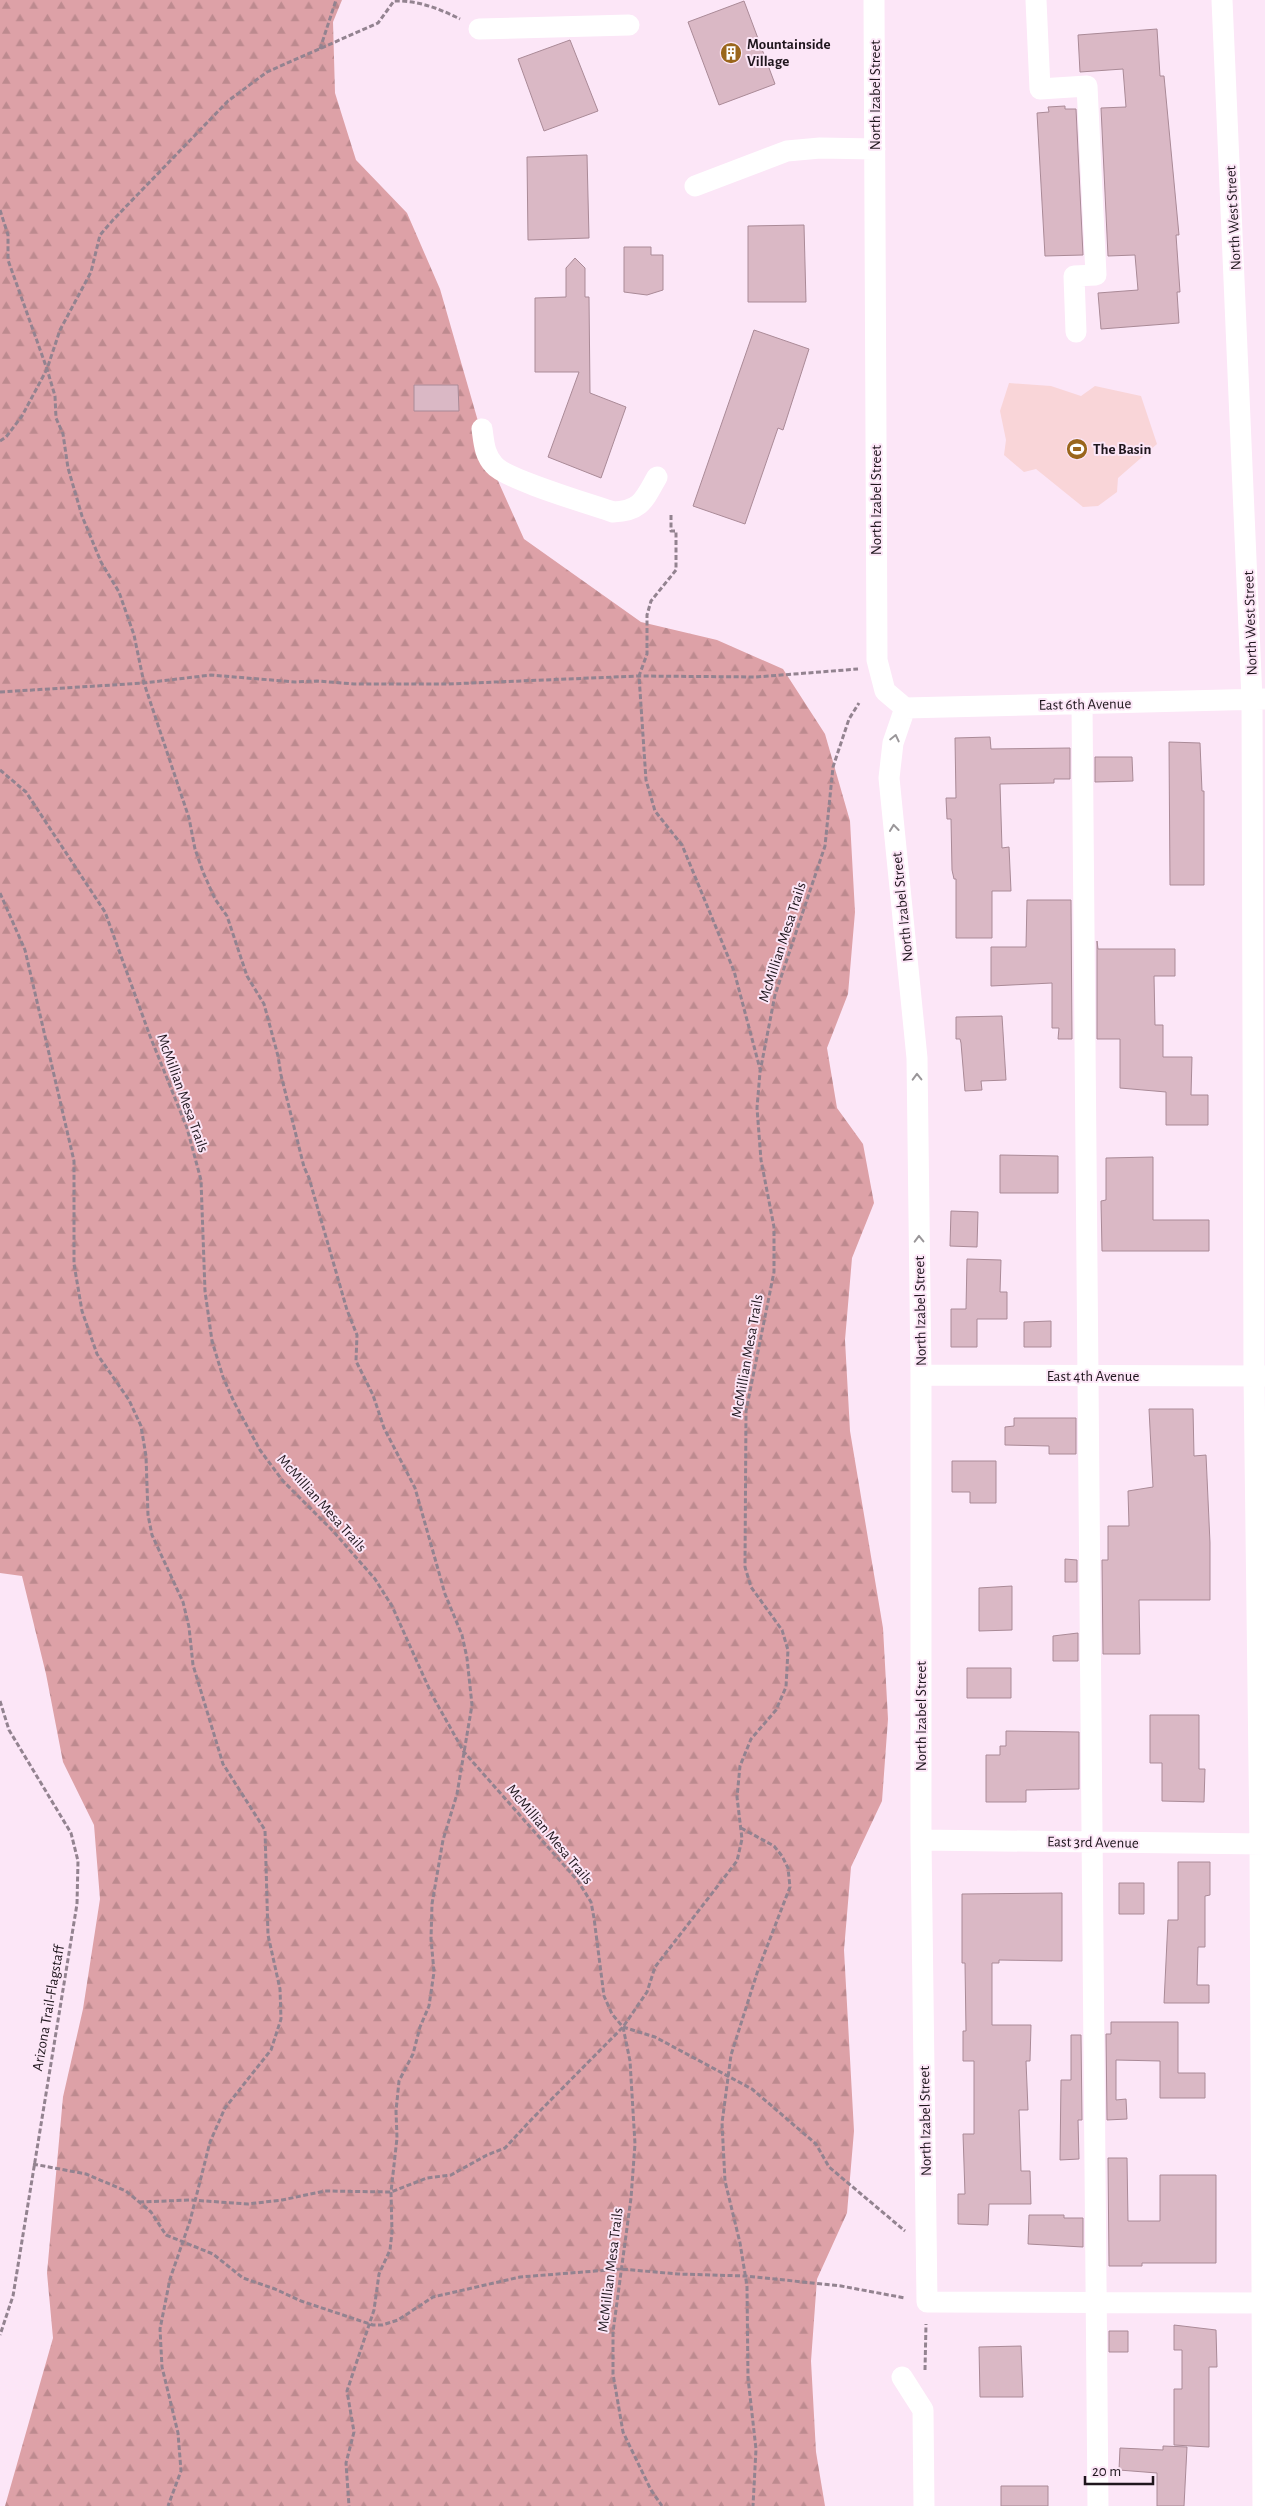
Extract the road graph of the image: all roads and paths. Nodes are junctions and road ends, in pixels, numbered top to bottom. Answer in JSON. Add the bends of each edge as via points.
{"nodes":[{"id":1,"x":336,"y":0,"type":"edge"},
{"id":2,"x":874,"y":0,"type":"edge"},
{"id":3,"x":1036,"y":0,"type":"edge"},
{"id":4,"x":1222,"y":0,"type":"edge"},
{"id":5,"x":629,"y":25,"type":"dead end"},
{"id":6,"x":479,"y":29,"type":"joint"},
{"id":7,"x":320,"y":50,"type":"junction"},
{"id":8,"x":875,"y":149,"type":"junction"},
{"id":9,"x":695,"y":186,"type":"dead end"},
{"id":10,"x":0,"y":210,"type":"edge"},
{"id":11,"x":1076,"y":332,"type":"dead end"},
{"id":12,"x":47,"y":368,"type":"junction"},
{"id":13,"x":482,"y":429,"type":"dead end"},
{"id":14,"x":0,"y":441,"type":"edge"},
{"id":15,"x":657,"y":477,"type":"dead end"},
{"id":16,"x":671,"y":515,"type":"dead end"},
{"id":17,"x":860,"y":669,"type":"dead end"},
{"id":18,"x":639,"y":676,"type":"junction"},
{"id":19,"x":144,"y":683,"type":"junction"},
{"id":20,"x":0,"y":692,"type":"edge"},
{"id":21,"x":1259,"y":699,"type":"edge"},
{"id":22,"x":859,"y":703,"type":"dead end"},
{"id":23,"x":1082,"y":704,"type":"junction"},
{"id":24,"x":905,"y":708,"type":"junction"},
{"id":25,"x":0,"y":770,"type":"edge"},
{"id":26,"x":0,"y":893,"type":"edge"},
{"id":27,"x":760,"y":1072,"type":"junction"},
{"id":28,"x":921,"y":1376,"type":"junction"},
{"id":29,"x":1088,"y":1376,"type":"junction"},
{"id":30,"x":1260,"y":1376,"type":"edge"},
{"id":31,"x":0,"y":1701,"type":"edge"},
{"id":32,"x":464,"y":1752,"type":"junction"},
{"id":33,"x":741,"y":1828,"type":"junction"},
{"id":34,"x":921,"y":1840,"type":"junction"},
{"id":35,"x":1093,"y":1842,"type":"junction"},
{"id":36,"x":1262,"y":1844,"type":"edge"},
{"id":37,"x":623,"y":2027,"type":"junction"},
{"id":38,"x":33,"y":2164,"type":"junction"},
{"id":39,"x":391,"y":2192,"type":"junction"},
{"id":40,"x":196,"y":2200,"type":"junction"},
{"id":41,"x":139,"y":2202,"type":"junction"},
{"id":42,"x":926,"y":2236,"type":"junction"},
{"id":43,"x":182,"y":2243,"type":"junction"},
{"id":44,"x":621,"y":2270,"type":"junction"},
{"id":45,"x":746,"y":2276,"type":"junction"},
{"id":46,"x":927,"y":2302,"type":"junction"},
{"id":47,"x":1097,"y":2303,"type":"junction"},
{"id":48,"x":1263,"y":2304,"type":"edge"},
{"id":49,"x":369,"y":2324,"type":"junction"},
{"id":50,"x":0,"y":2335,"type":"edge"},
{"id":51,"x":924,"y":2371,"type":"dead end"},
{"id":52,"x":902,"y":2377,"type":"dead end"},
{"id":53,"x":168,"y":2506,"type":"edge"},
{"id":54,"x":349,"y":2506,"type":"edge"},
{"id":55,"x":662,"y":2506,"type":"edge"},
{"id":56,"x":753,"y":2506,"type":"edge"},
{"id":57,"x":924,"y":2506,"type":"edge"},
{"id":58,"x":1098,"y":2506,"type":"edge"},
{"id":59,"x":1263,"y":2506,"type":"edge"}],
"edges":[{"from":1,"to":7,"type":"path"},
{"from":2,"to":8,"type":"street","name":"North Izabel Street"},
{"from":3,"to":11,"type":"street","via":[[1040,89],[1087,86],[1096,275],[1074,276]]},
{"from":4,"to":21,"type":"street","name":"North West Street"},
{"from":5,"to":6,"type":"street"},
{"from":6,"to":7,"type":"path","via":[[439,8],[394,1],[378,23]]},
{"from":7,"to":12,"type":"path","via":[[267,72],[228,101],[112,220],[100,235],[91,272],[60,330]]},
{"from":8,"to":9,"type":"street","via":[[787,151]]},
{"from":8,"to":24,"type":"street","name":"North Izabel Street","via":[[877,660],[885,692]]},
{"from":10,"to":12,"type":"path","via":[[8,235],[8,260]]},
{"from":12,"to":14,"type":"path","via":[[22,416]]},
{"from":12,"to":19,"type":"path","via":[[56,418],[63,434],[68,468],[82,516],[101,562],[119,592],[134,635]]},
{"from":13,"to":15,"type":"street","via":[[484,449],[494,466],[513,477],[612,512],[628,512],[643,503]]},
{"from":16,"to":18,"type":"path","via":[[671,531],[676,532],[676,570],[652,601],[648,615],[647,654]]},
{"from":17,"to":18,"type":"path","via":[[756,677]]},
{"from":18,"to":19,"type":"path","via":[[354,684],[211,675]]},
{"from":18,"to":27,"type":"path","via":[[646,780],[655,811],[682,845],[734,971]]},
{"from":19,"to":20,"type":"path"},
{"from":19,"to":32,"type":"path","via":[[189,818],[203,872],[227,916],[247,976],[264,1004],[304,1167],[357,1335],[356,1361],[373,1395],[384,1428],[415,1488],[445,1594],[462,1635],[472,1705]]},
{"from":21,"to":23,"type":"street","name":"East 6th Avenue"},
{"from":21,"to":30,"type":"street","name":"North West Street"},
{"from":22,"to":27,"type":"path","name":"McMillian Mesa Trails","via":[[849,719],[833,767],[825,846],[775,995]]},
{"from":23,"to":24,"type":"street","name":"East 6th Avenue"},
{"from":23,"to":29,"type":"street"},
{"from":28,"to":24,"type":"street","name":"North Izabel Street","one_way":true,"via":[[917,1058],[889,778],[893,743]]},
{"from":25,"to":32,"type":"path","name":"McMillian Mesa Trails","via":[[26,792],[106,912],[187,1128],[200,1180],[204,1291],[212,1341],[234,1402],[260,1450],[283,1481],[375,1579],[392,1606],[432,1695]]},
{"from":26,"to":40,"type":"path","via":[[25,950],[74,1160],[74,1264],[82,1311],[97,1354],[129,1400],[141,1426],[152,1535],[183,1602],[193,1665],[223,1764],[265,1830],[268,1935],[280,1989],[281,2019],[271,2050],[225,2108],[210,2142]]},
{"from":27,"to":33,"type":"path","name":"McMillian Mesa Trails","via":[[757,1108],[761,1160],[774,1227],[774,1272],[746,1411],[745,1567],[750,1587],[782,1630],[788,1650],[786,1687],[776,1710],[751,1740],[740,1766],[737,1797]]},
{"from":28,"to":29,"type":"street","name":"East 4th Avenue"},
{"from":28,"to":34,"type":"street","name":"North Izabel Street"},
{"from":29,"to":30,"type":"street","name":"East 4th Avenue"},
{"from":29,"to":35,"type":"street"},
{"from":30,"to":36,"type":"street","name":"North West Street"},
{"from":31,"to":38,"type":"path","name":"Arizona Trail-Flagstaff","via":[[10,1730],[71,1833],[78,1861],[77,1904]]},
{"from":32,"to":37,"type":"path","name":"McMillian Mesa Trails","via":[[578,1881],[591,1902],[604,1996],[612,2014]]},
{"from":32,"to":39,"type":"path","via":[[432,1904],[434,1972],[429,2006],[399,2081],[398,2138]]},
{"from":33,"to":37,"type":"path","name":"McMillian Mesa Trails","via":[[737,1861],[655,1968],[648,1992]]},
{"from":33,"to":45,"type":"path","via":[[774,1846],[788,1868],[790,1888],[758,1970],[731,2055],[722,2123],[725,2180]]},
{"from":34,"to":35,"type":"street","name":"East 3rd Avenue"},
{"from":34,"to":42,"type":"street","name":"North Izabel Street"},
{"from":35,"to":36,"type":"street","name":"East 3rd Avenue"},
{"from":35,"to":47,"type":"street"},
{"from":36,"to":48,"type":"street","name":"North West Street"},
{"from":37,"to":39,"type":"path","via":[[506,2148],[451,2174],[427,2178]]},
{"from":37,"to":42,"type":"path","via":[[654,2037],[752,2089],[816,2144],[829,2167],[904,2231]]},
{"from":37,"to":44,"type":"path","name":"McMillian Mesa Trails","via":[[630,2061],[635,2144]]},
{"from":38,"to":41,"type":"path","via":[[86,2174],[126,2191]]},
{"from":38,"to":50,"type":"path","name":"Arizona Trail-Flagstaff","via":[[13,2296]]},
{"from":39,"to":40,"type":"path","via":[[325,2191],[248,2204]]},
{"from":39,"to":49,"type":"path","via":[[390,2250],[379,2274]]},
{"from":40,"to":41,"type":"path"},
{"from":40,"to":43,"type":"path"},
{"from":41,"to":43,"type":"path","via":[[151,2212],[166,2236]]},
{"from":42,"to":46,"type":"street","name":"North Izabel Street"},
{"from":43,"to":49,"type":"path","via":[[213,2254],[243,2278]]},
{"from":43,"to":53,"type":"path","via":[[170,2279],[160,2329],[162,2367],[178,2433],[181,2470]]},
{"from":44,"to":45,"type":"path"},
{"from":44,"to":49,"type":"path","via":[[520,2277],[433,2297],[398,2320],[382,2325]]},
{"from":44,"to":55,"type":"path","name":"McMillian Mesa Trails","via":[[612,2332],[612,2374],[623,2432]]},
{"from":45,"to":46,"type":"path","via":[[841,2286]]},
{"from":45,"to":56,"type":"path","via":[[748,2378],[756,2449]]},
{"from":46,"to":47,"type":"street"},
{"from":46,"to":51,"type":"path"},
{"from":47,"to":48,"type":"street"},
{"from":47,"to":58,"type":"street"},
{"from":48,"to":59,"type":"street","name":"North West Street"},
{"from":49,"to":54,"type":"path","via":[[347,2391],[354,2432],[346,2463]]},
{"from":52,"to":57,"type":"street","via":[[923,2410]]}]}
